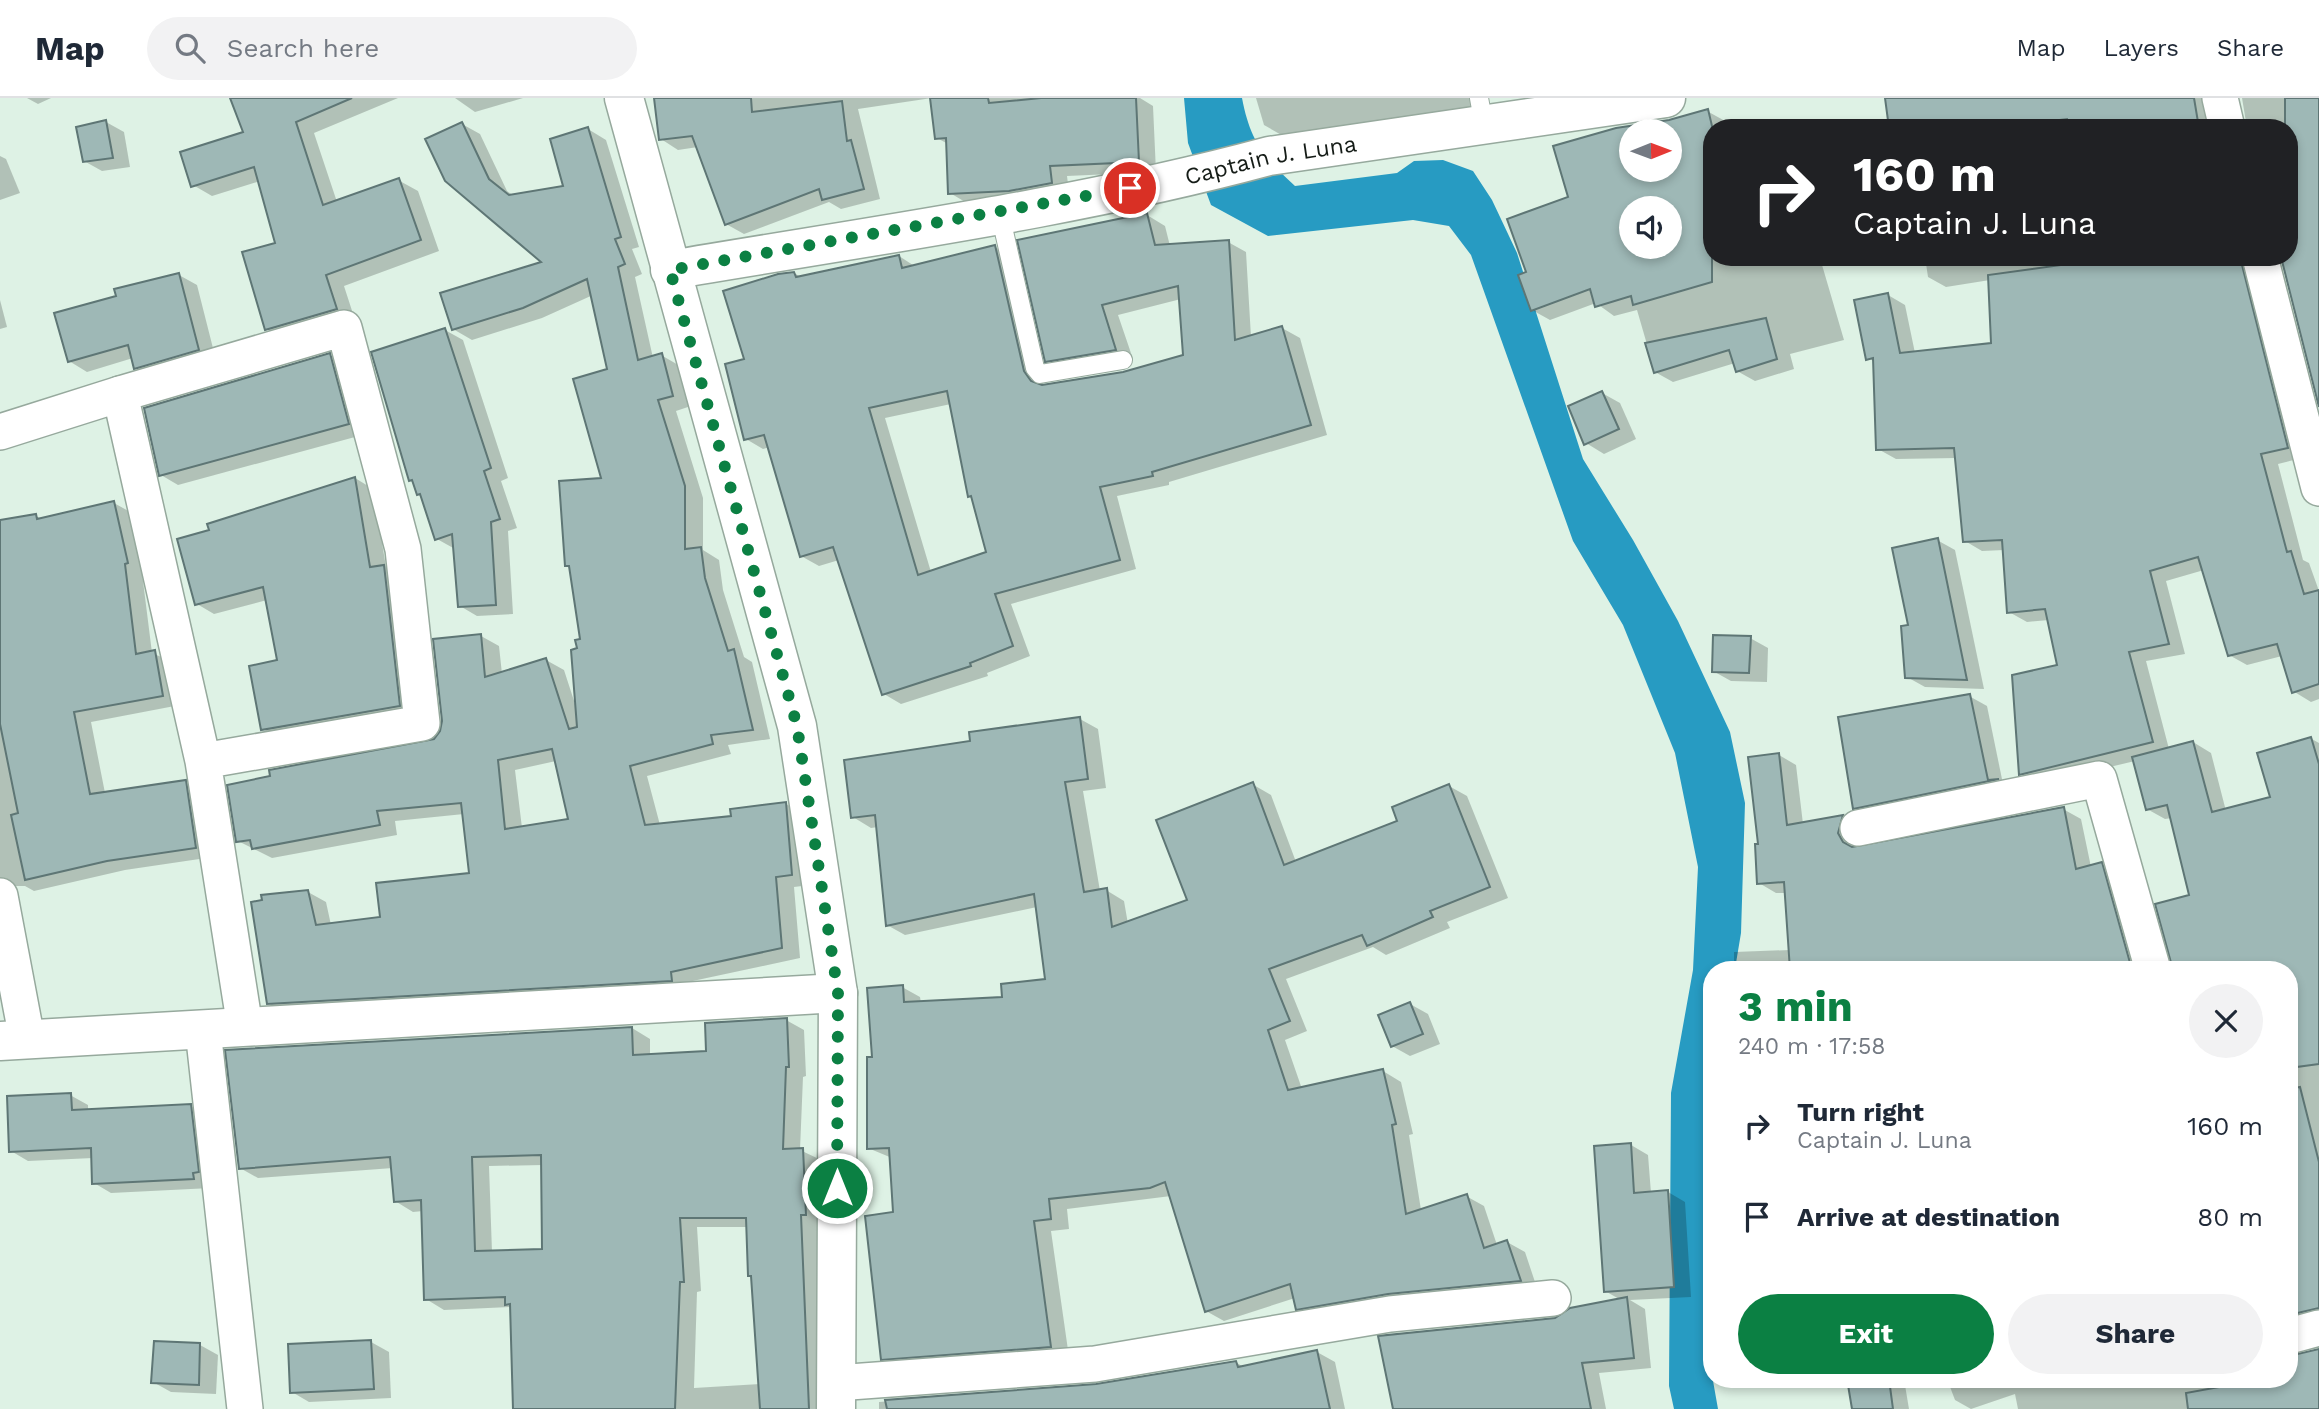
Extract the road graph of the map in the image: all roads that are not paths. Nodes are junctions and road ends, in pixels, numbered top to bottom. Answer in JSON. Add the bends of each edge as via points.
{"nodes":[{"id":1,"x":624,"y":98,"type":"edge"},
{"id":2,"x":1666,"y":98,"type":"edge"},
{"id":3,"x":2220,"y":98,"type":"edge"},
{"id":4,"x":1482,"y":111,"type":"edge"},
{"id":5,"x":2225,"y":119,"type":"edge"},
{"id":6,"x":1000,"y":214,"type":"junction"},
{"id":7,"x":2262,"y":266,"type":"edge"},
{"id":8,"x":670,"y":270,"type":"junction"},
{"id":9,"x":1123,"y":360,"type":"dead end"},
{"id":10,"x":120,"y":394,"type":"junction"},
{"id":11,"x":0,"y":432,"type":"edge"},
{"id":12,"x":2319,"y":488,"type":"edge"},
{"id":13,"x":203,"y":761,"type":"junction"},
{"id":14,"x":1858,"y":828,"type":"dead end"},
{"id":15,"x":0,"y":897,"type":"edge"},
{"id":16,"x":2150,"y":961,"type":"edge"},
{"id":17,"x":838,"y":993,"type":"junction"},
{"id":18,"x":245,"y":1027,"type":"junction"},
{"id":19,"x":203,"y":1030,"type":"junction"},
{"id":20,"x":14,"y":1040,"type":"edge"},
{"id":21,"x":1553,"y":1298,"type":"dead end"},
{"id":22,"x":2319,"y":1328,"type":"edge"},
{"id":23,"x":2298,"y":1334,"type":"edge"},
{"id":24,"x":836,"y":1396,"type":"edge"},
{"id":25,"x":245,"y":1409,"type":"edge"}],
"edges":[{"from":1,"to":8,"type":"street"},
{"from":2,"to":4,"type":"street","name":"Captain J. Luna"},
{"from":3,"to":5,"type":"street"},
{"from":4,"to":6,"type":"street","name":"Captain J. Luna","via":[[1209,173]]},
{"from":6,"to":8,"type":"street","name":"Captain J. Luna"},
{"from":6,"to":9,"type":"lane","via":[[1040,374]]},
{"from":7,"to":12,"type":"street"},
{"from":8,"to":17,"type":"street","via":[[797,726]]},
{"from":10,"to":11,"type":"street"},
{"from":10,"to":13,"type":"street"},
{"from":10,"to":13,"type":"street","via":[[344,328],[403,549],[422,723]]},
{"from":13,"to":18,"type":"street"},
{"from":14,"to":16,"type":"street","via":[[2099,779]]},
{"from":15,"to":20,"type":"street"},
{"from":17,"to":18,"type":"street"},
{"from":17,"to":24,"type":"street"},
{"from":18,"to":19,"type":"street"},
{"from":19,"to":20,"type":"street"},
{"from":19,"to":25,"type":"street"},
{"from":21,"to":24,"type":"street","via":[[1390,1314],[1096,1364]]},
{"from":22,"to":23,"type":"street"}]}
